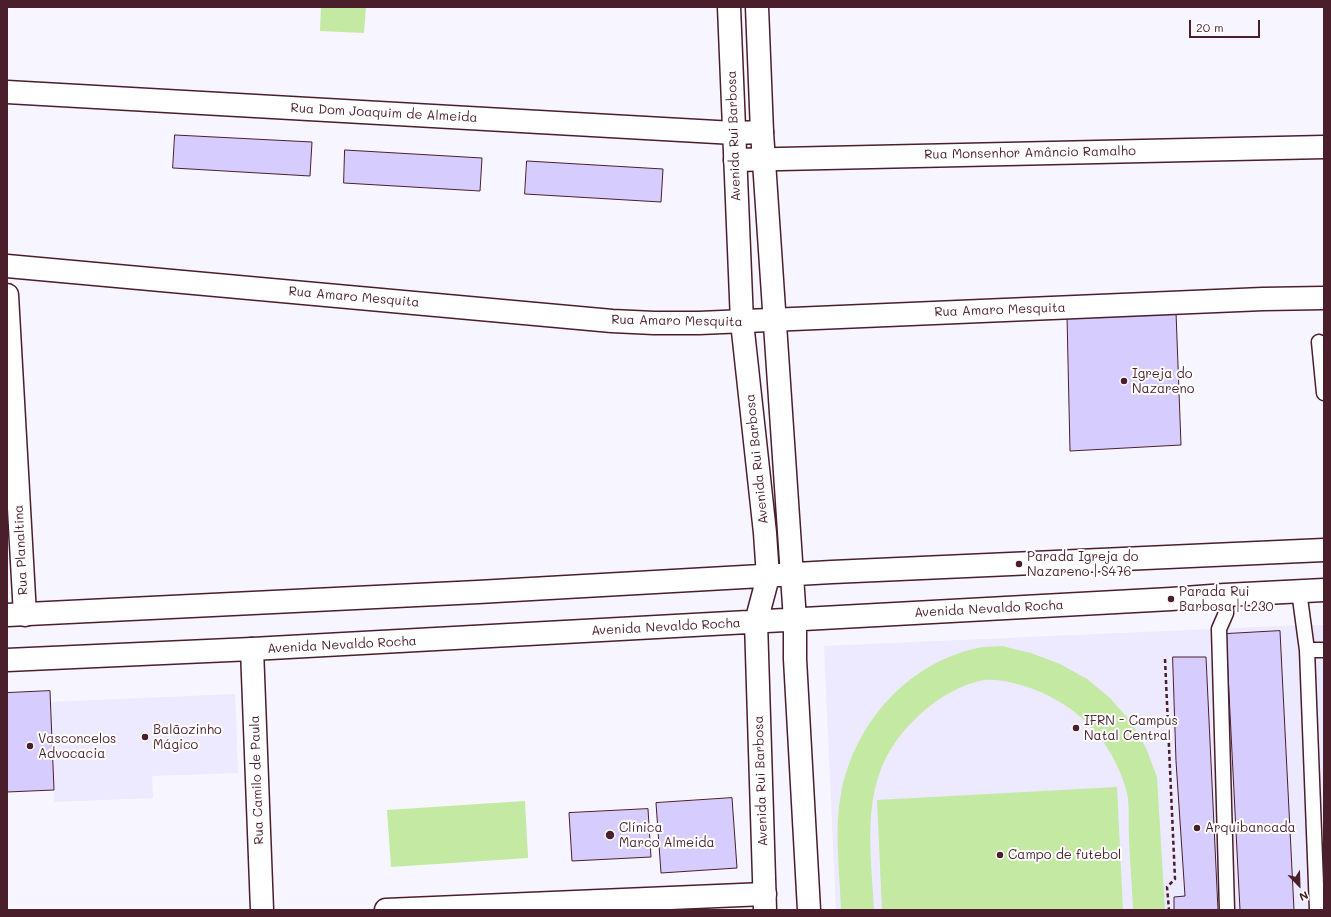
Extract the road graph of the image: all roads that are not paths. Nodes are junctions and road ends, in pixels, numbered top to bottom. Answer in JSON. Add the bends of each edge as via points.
{"nodes":[{"id":1,"x":729,"y":7,"type":"edge"},
{"id":2,"x":757,"y":7,"type":"edge"},
{"id":3,"x":7,"y":92,"type":"edge"},
{"id":4,"x":762,"y":132,"type":"junction"},
{"id":5,"x":734,"y":133,"type":"junction"},
{"id":6,"x":1324,"y":147,"type":"edge"},
{"id":7,"x":764,"y":158,"type":"junction"},
{"id":8,"x":735,"y":160,"type":"junction"},
{"id":9,"x":7,"y":266,"type":"edge"},
{"id":10,"x":7,"y":295,"type":"edge"},
{"id":11,"x":1324,"y":298,"type":"edge"},
{"id":12,"x":774,"y":320,"type":"junction"},
{"id":13,"x":742,"y":322,"type":"junction"},
{"id":14,"x":1319,"y":342,"type":"dead end"},
{"id":15,"x":1324,"y":393,"type":"edge"},
{"id":16,"x":1324,"y":550,"type":"edge"},
{"id":17,"x":792,"y":574,"type":"junction"},
{"id":18,"x":768,"y":576,"type":"junction"},
{"id":19,"x":1324,"y":590,"type":"edge"},
{"id":20,"x":1299,"y":591,"type":"junction"},
{"id":21,"x":1226,"y":595,"type":"junction"},
{"id":22,"x":16,"y":615,"type":"edge"},
{"id":23,"x":795,"y":620,"type":"junction"},
{"id":24,"x":756,"y":622,"type":"junction"},
{"id":25,"x":252,"y":649,"type":"junction"},
{"id":26,"x":1307,"y":650,"type":"junction"},
{"id":27,"x":1324,"y":650,"type":"edge"},
{"id":28,"x":7,"y":660,"type":"edge"},
{"id":29,"x":765,"y":902,"type":"edge"},
{"id":30,"x":262,"y":910,"type":"edge"},
{"id":31,"x":386,"y":910,"type":"edge"},
{"id":32,"x":809,"y":910,"type":"edge"},
{"id":33,"x":1227,"y":910,"type":"edge"},
{"id":34,"x":1317,"y":910,"type":"edge"}],
"edges":[{"from":1,"to":5,"type":"main road","name":"Avenida Rui Barbosa"},
{"from":2,"to":4,"type":"main road","name":"Avenida Rui Barbosa"},
{"from":3,"to":5,"type":"main road","name":"Rua Dom Joaquim de Almeida"},
{"from":4,"to":5,"type":"main road","name":"Rua Dom Joaquim de Almeida"},
{"from":4,"to":7,"type":"main road","name":"Avenida Rui Barbosa"},
{"from":5,"to":8,"type":"main road","name":"Avenida Rui Barbosa"},
{"from":6,"to":7,"type":"main road","name":"Rua Monsenhor Amâncio Ramalho"},
{"from":7,"to":8,"type":"main road","name":"Rua Monsenhor Amâncio Ramalho"},
{"from":7,"to":12,"type":"main road","name":"Avenida Rui Barbosa"},
{"from":8,"to":13,"type":"main road","name":"Avenida Rui Barbosa"},
{"from":9,"to":13,"type":"main road","name":"Rua Amaro Mesquita","via":[[612,320],[699,324]]},
{"from":10,"to":22,"type":"main road","name":"Rua Planaltina"},
{"from":11,"to":12,"type":"main road","name":"Rua Amaro Mesquita"},
{"from":12,"to":13,"type":"main road","name":"Rua Amaro Mesquita"},
{"from":12,"to":17,"type":"main road","name":"Avenida Rui Barbosa"},
{"from":13,"to":18,"type":"main road","name":"Avenida Rui Barbosa"},
{"from":14,"to":15,"type":"lane"},
{"from":16,"to":17,"type":"main road"},
{"from":17,"to":18,"type":"main road"},
{"from":17,"to":23,"type":"main road","name":"Avenida Rui Barbosa"},
{"from":18,"to":22,"type":"main road"},
{"from":18,"to":24,"type":"main road","name":"Avenida Rui Barbosa"},
{"from":19,"to":20,"type":"main road","name":"Avenida Nevaldo Rocha"},
{"from":20,"to":21,"type":"main road","name":"Avenida Nevaldo Rocha"},
{"from":20,"to":26,"type":"lane"},
{"from":21,"to":23,"type":"main road","name":"Avenida Nevaldo Rocha"},
{"from":21,"to":33,"type":"lane","via":[[1226,613],[1220,629]]},
{"from":23,"to":24,"type":"main road","name":"Avenida Nevaldo Rocha"},
{"from":23,"to":32,"type":"main road","name":"Avenida Rui Barbosa"},
{"from":24,"to":25,"type":"main road","name":"Avenida Nevaldo Rocha"},
{"from":24,"to":29,"type":"main road","name":"Avenida Rui Barbosa"},
{"from":25,"to":28,"type":"main road","name":"Avenida Nevaldo Rocha"},
{"from":25,"to":30,"type":"main road","name":"Rua Camilo de Paula"},
{"from":26,"to":27,"type":"lane"},
{"from":26,"to":34,"type":"lane"},
{"from":29,"to":31,"type":"main road"}]}
